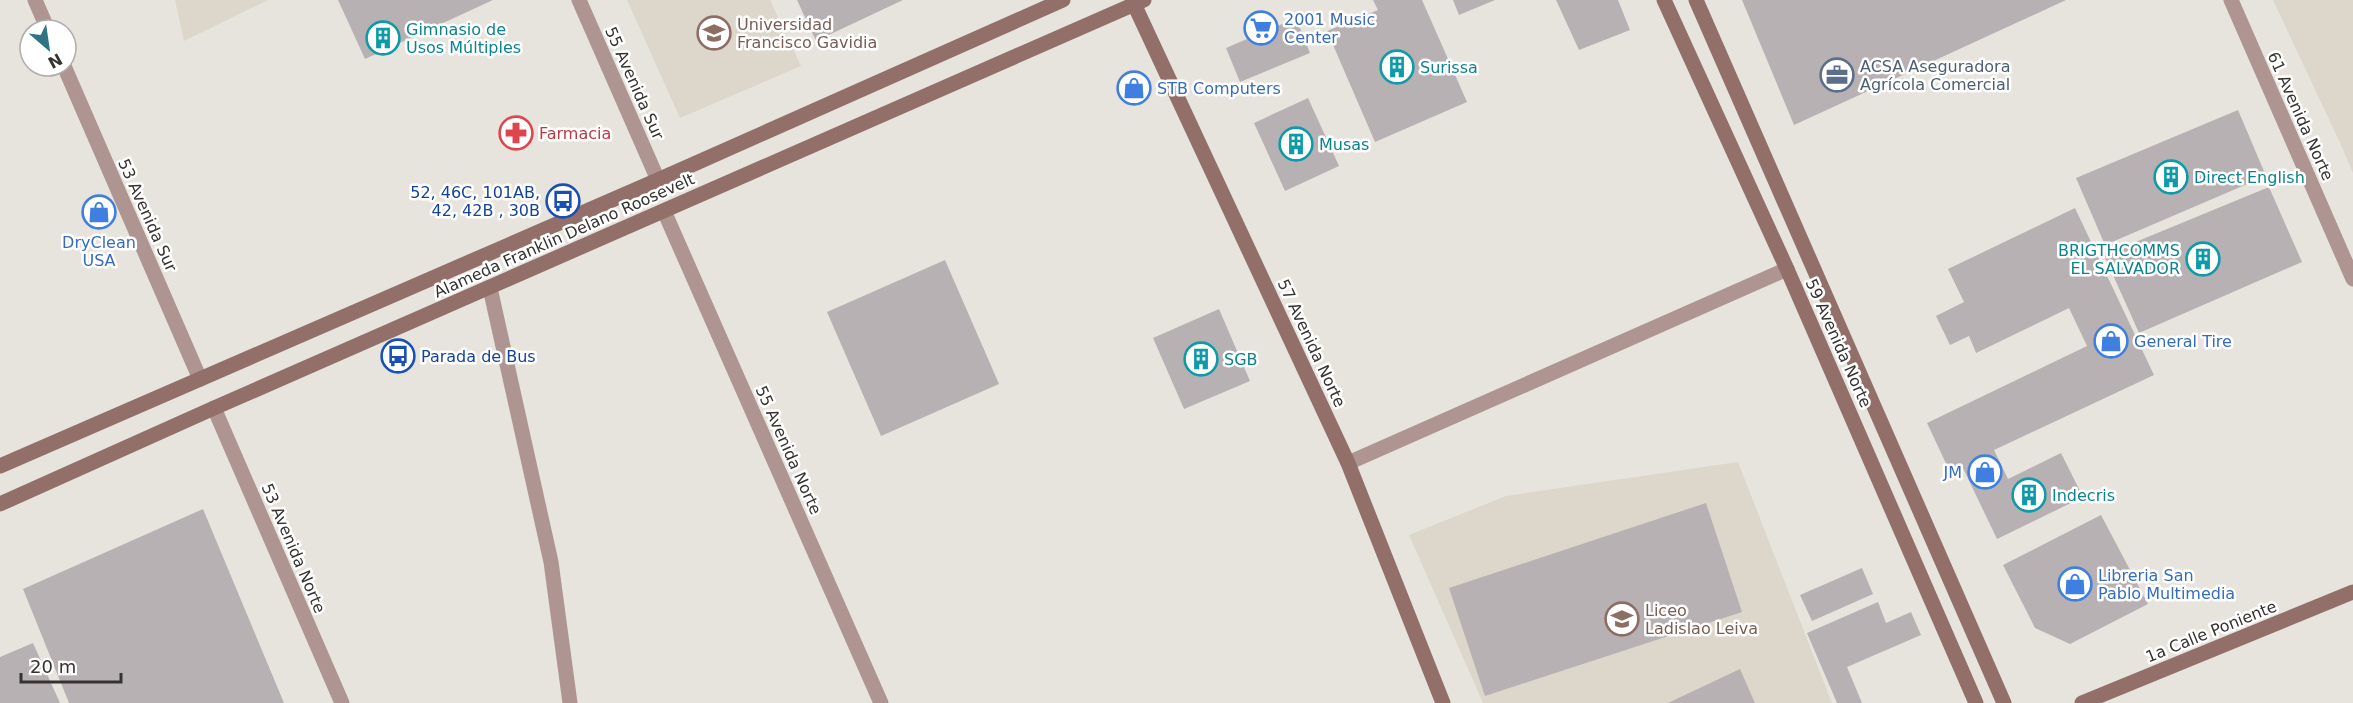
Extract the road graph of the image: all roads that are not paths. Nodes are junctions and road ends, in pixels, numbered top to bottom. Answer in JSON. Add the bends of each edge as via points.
{"nodes":[{"id":1,"x":35,"y":0,"type":"edge"},
{"id":2,"x":579,"y":0,"type":"edge"},
{"id":3,"x":1063,"y":0,"type":"edge"},
{"id":4,"x":1664,"y":0,"type":"edge"},
{"id":5,"x":1696,"y":0,"type":"edge"},
{"id":6,"x":2231,"y":0,"type":"edge"},
{"id":7,"x":1139,"y":2,"type":"edge"},
{"id":8,"x":43,"y":18,"type":"edge"},
{"id":9,"x":69,"y":78,"type":"edge"},
{"id":10,"x":658,"y":180,"type":"junction"},
{"id":11,"x":664,"y":211,"type":"junction"},
{"id":12,"x":1787,"y":269,"type":"junction"},
{"id":13,"x":2353,"y":279,"type":"edge"},
{"id":14,"x":490,"y":288,"type":"junction"},
{"id":15,"x":200,"y":379,"type":"junction"},
{"id":16,"x":214,"y":408,"type":"junction"},
{"id":17,"x":1348,"y":463,"type":"junction"},
{"id":18,"x":0,"y":466,"type":"edge"},
{"id":19,"x":0,"y":504,"type":"edge"},
{"id":20,"x":2353,"y":592,"type":"edge"},
{"id":21,"x":342,"y":703,"type":"edge"},
{"id":22,"x":570,"y":703,"type":"edge"},
{"id":23,"x":881,"y":703,"type":"edge"},
{"id":24,"x":1443,"y":703,"type":"edge"},
{"id":25,"x":1976,"y":703,"type":"edge"},
{"id":26,"x":2004,"y":703,"type":"edge"},
{"id":27,"x":2082,"y":703,"type":"edge"}],
"edges":[{"from":1,"to":8,"type":"street"},
{"from":2,"to":10,"type":"street","name":"55 Avenida Sur"},
{"from":3,"to":10,"type":"main road","name":"Alameda Franklin Delano Roosevelt"},
{"from":4,"to":12,"type":"main road","name":"59 Avenida Norte"},
{"from":5,"to":26,"type":"main road","name":"59 Avenida Norte"},
{"from":6,"to":13,"type":"street","name":"61 Avenida Norte"},
{"from":7,"to":11,"type":"main road","name":"Alameda Franklin Delano Roosevelt"},
{"from":7,"to":17,"type":"main road","name":"57 Avenida Norte"},
{"from":9,"to":15,"type":"street","name":"53 Avenida Sur"},
{"from":10,"to":15,"type":"main road","name":"Alameda Franklin Delano Roosevelt"},
{"from":11,"to":14,"type":"main road","name":"Alameda Franklin Delano Roosevelt"},
{"from":11,"to":23,"type":"street","name":"55 Avenida Norte"},
{"from":12,"to":17,"type":"street"},
{"from":12,"to":25,"type":"main road","name":"59 Avenida Norte"},
{"from":14,"to":16,"type":"main road","name":"Alameda Franklin Delano Roosevelt"},
{"from":14,"to":22,"type":"street","via":[[551,562]]},
{"from":15,"to":18,"type":"main road","name":"Alameda Franklin Delano Roosevelt"},
{"from":16,"to":19,"type":"main road","name":"Alameda Franklin Delano Roosevelt"},
{"from":16,"to":21,"type":"street","name":"53 Avenida Norte"},
{"from":17,"to":24,"type":"main road","name":"57 Avenida Norte"},
{"from":20,"to":27,"type":"main road","name":"1a Calle Poniente"}]}
